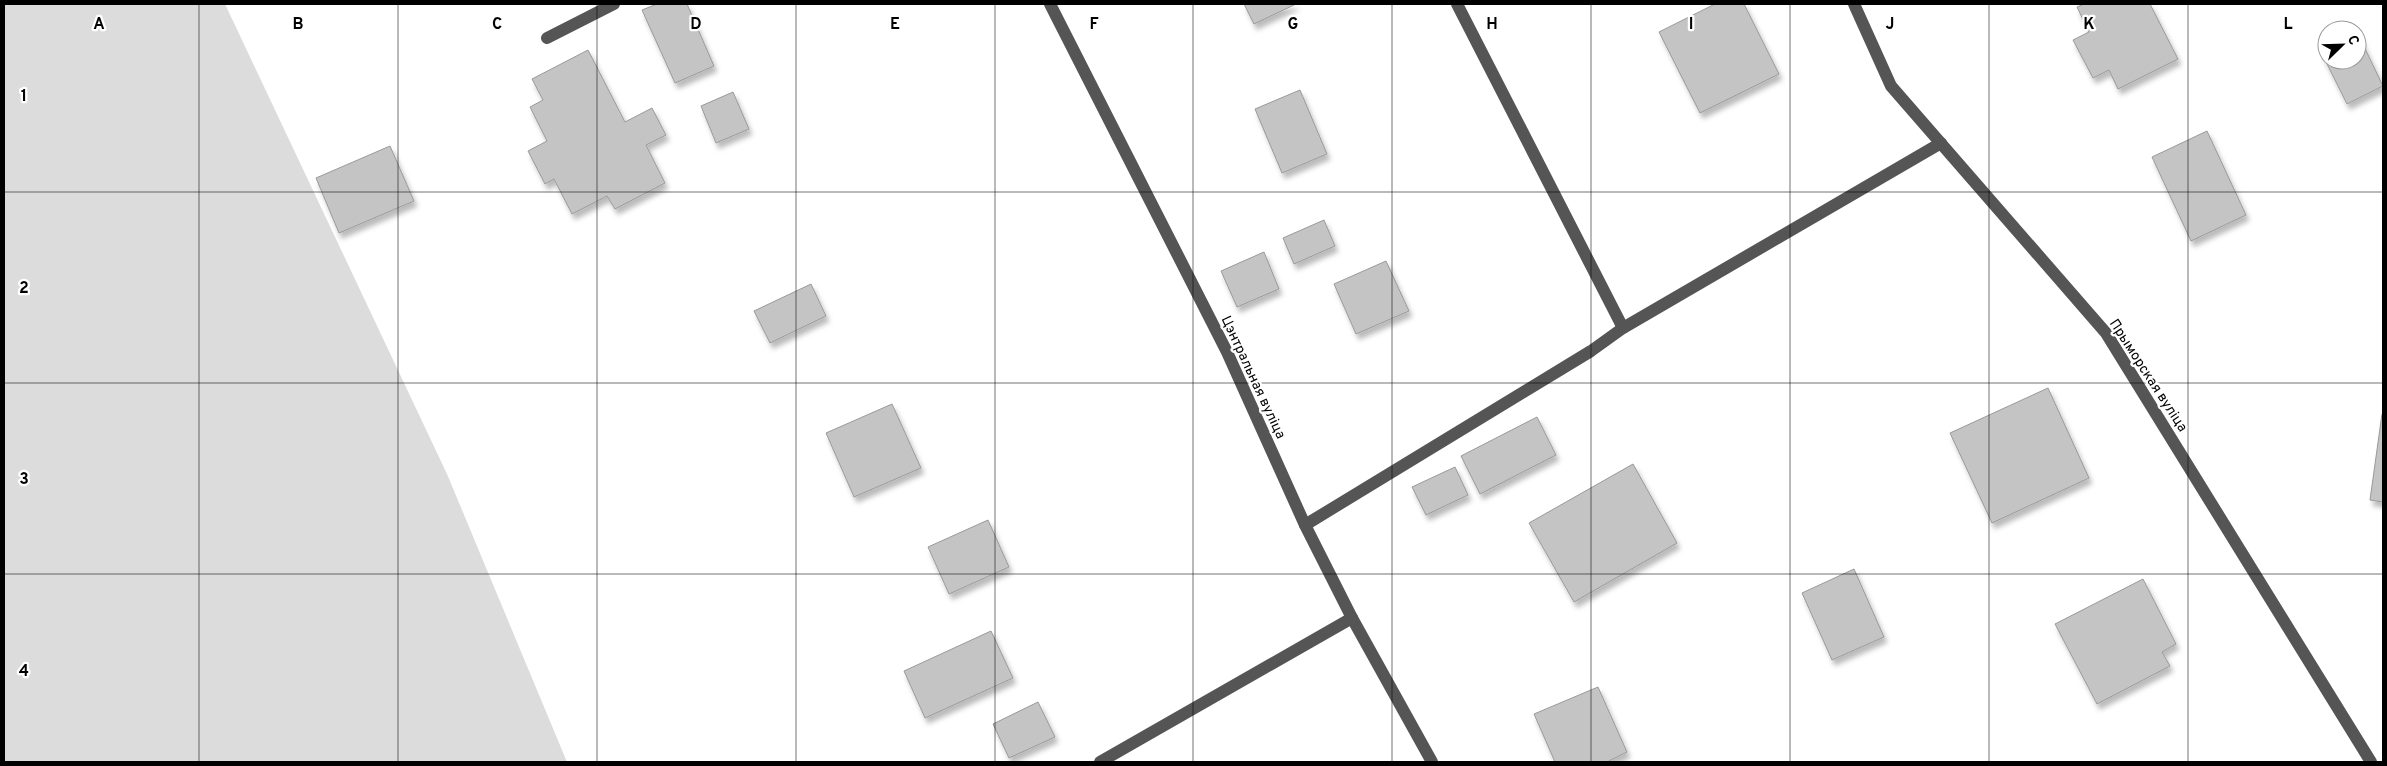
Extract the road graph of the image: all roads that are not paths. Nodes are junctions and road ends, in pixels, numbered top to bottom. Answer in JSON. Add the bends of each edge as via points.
{"nodes":[{"id":1,"x":614,"y":4,"type":"edge"},
{"id":2,"x":1050,"y":4,"type":"edge"},
{"id":3,"x":1456,"y":4,"type":"edge"},
{"id":4,"x":1854,"y":4,"type":"edge"},
{"id":5,"x":546,"y":38,"type":"dead end"},
{"id":6,"x":1941,"y":143,"type":"junction"},
{"id":7,"x":1623,"y":328,"type":"junction"},
{"id":8,"x":1305,"y":525,"type":"junction"},
{"id":9,"x":1352,"y":618,"type":"junction"},
{"id":10,"x":1100,"y":762,"type":"edge"},
{"id":11,"x":1432,"y":762,"type":"edge"},
{"id":12,"x":2371,"y":762,"type":"edge"}],
"edges":[{"from":1,"to":5,"type":"street"},
{"from":2,"to":8,"type":"street","name":"Цэнтральная вуліца","via":[[1227,352]]},
{"from":3,"to":7,"type":"street"},
{"from":4,"to":6,"type":"street","name":"Прыморская вуліца","via":[[1891,86]]},
{"from":6,"to":7,"type":"street"},
{"from":6,"to":12,"type":"street","name":"Прыморская вуліца","via":[[2106,333]]},
{"from":7,"to":8,"type":"street"},
{"from":8,"to":9,"type":"street","name":"Цэнтральная вуліца"},
{"from":9,"to":10,"type":"street"},
{"from":9,"to":11,"type":"street","name":"Цэнтральная вуліца"}]}
